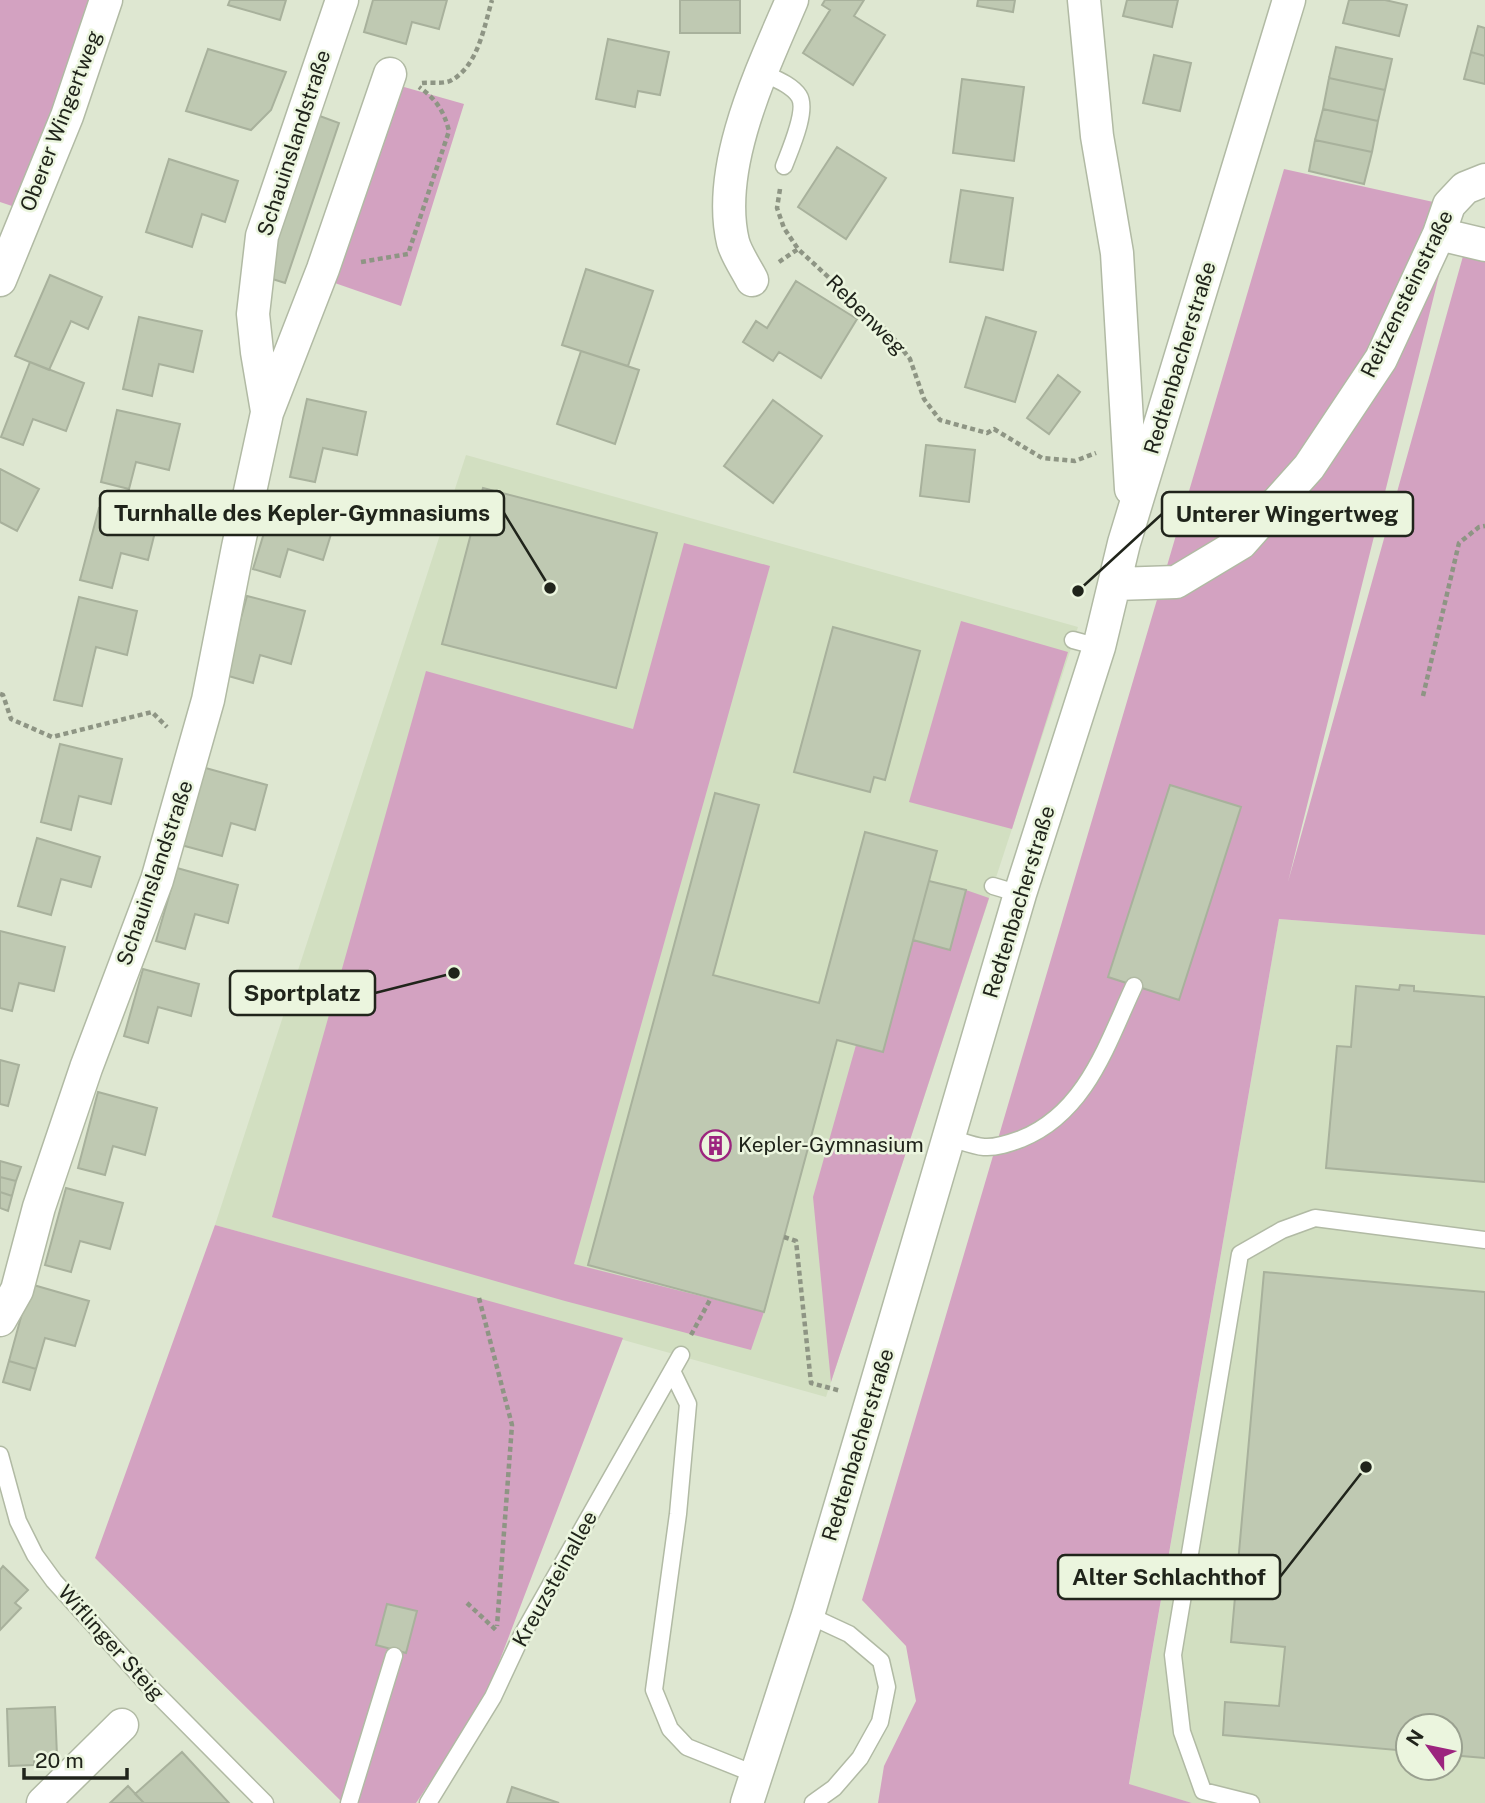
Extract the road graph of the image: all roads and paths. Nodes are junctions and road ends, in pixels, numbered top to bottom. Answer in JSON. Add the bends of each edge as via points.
{"nodes":[{"id":1,"x":106,"y":0,"type":"edge"},
{"id":2,"x":342,"y":0,"type":"edge"},
{"id":3,"x":492,"y":0,"type":"edge"},
{"id":4,"x":792,"y":0,"type":"edge"},
{"id":5,"x":1084,"y":0,"type":"edge"},
{"id":6,"x":1289,"y":0,"type":"edge"},
{"id":7,"x":761,"y":72,"type":"junction"},
{"id":8,"x":390,"y":74,"type":"dead end"},
{"id":9,"x":785,"y":166,"type":"joint"},
{"id":10,"x":1485,"y":180,"type":"edge"},
{"id":11,"x":1439,"y":234,"type":"junction"},
{"id":12,"x":1485,"y":244,"type":"edge"},
{"id":13,"x":323,"y":269,"type":"junction"},
{"id":14,"x":0,"y":280,"type":"edge"},
{"id":15,"x":752,"y":280,"type":"dead end"},
{"id":16,"x":267,"y":413,"type":"junction"},
{"id":17,"x":1127,"y":419,"type":"junction"},
{"id":18,"x":1485,"y":526,"type":"edge"},
{"id":19,"x":1124,"y":543,"type":"junction"},
{"id":20,"x":1116,"y":584,"type":"junction"},
{"id":21,"x":0,"y":694,"type":"edge"},
{"id":22,"x":1423,"y":696,"type":"dead end"},
{"id":23,"x":194,"y":754,"type":"junction"},
{"id":24,"x":1134,"y":986,"type":"dead end"},
{"id":25,"x":947,"y":1137,"type":"junction"},
{"id":26,"x":784,"y":1237,"type":"dead end"},
{"id":27,"x":1485,"y":1240,"type":"edge"},
{"id":28,"x":479,"y":1298,"type":"dead end"},
{"id":29,"x":711,"y":1298,"type":"dead end"},
{"id":30,"x":0,"y":1320,"type":"edge"},
{"id":31,"x":681,"y":1354,"type":"joint"},
{"id":32,"x":672,"y":1371,"type":"junction"},
{"id":33,"x":811,"y":1382,"type":"dead end"},
{"id":34,"x":0,"y":1455,"type":"edge"},
{"id":35,"x":467,"y":1603,"type":"dead end"},
{"id":36,"x":807,"y":1615,"type":"junction"},
{"id":37,"x":394,"y":1656,"type":"dead end"},
{"id":38,"x":122,"y":1725,"type":"dead end"},
{"id":39,"x":754,"y":1795,"type":"edge"},
{"id":40,"x":43,"y":1803,"type":"edge"},
{"id":41,"x":264,"y":1803,"type":"edge"},
{"id":42,"x":349,"y":1803,"type":"edge"},
{"id":43,"x":428,"y":1803,"type":"edge"},
{"id":44,"x":813,"y":1803,"type":"edge"},
{"id":45,"x":1251,"y":1803,"type":"edge"}],
"edges":[{"from":1,"to":14,"type":"street","name":"Oberer Wingertweg","via":[[67,116]]},
{"from":2,"to":16,"type":"street","name":"Schauinslandstraße","via":[[262,236],[253,314]]},
{"from":3,"to":13,"type":"path","via":[[469,65],[448,82],[414,83],[432,96],[449,131],[408,254]]},
{"from":4,"to":7,"type":"street"},
{"from":5,"to":17,"type":"street","via":[[1097,136],[1117,253]]},
{"from":6,"to":19,"type":"street","name":"Redtenbacherstraße"},
{"from":7,"to":9,"type":"lane","via":[[800,97],[802,111]]},
{"from":7,"to":15,"type":"street","via":[[737,144],[729,197],[733,243]]},
{"from":8,"to":13,"type":"street","name":"Schauinslandstraße"},
{"from":9,"to":17,"type":"path","name":"Rebenweg","via":[[777,208],[783,228],[798,249],[891,335],[910,359],[924,399],[940,420],[987,433],[994,429],[1042,458],[1075,461],[1101,451]]},
{"from":10,"to":11,"type":"street","name":"Reitzensteinstraße","via":[[1465,188],[1449,205]]},
{"from":11,"to":12,"type":"street"},
{"from":11,"to":20,"type":"street","name":"Reitzensteinstraße","via":[[1381,359],[1309,467],[1241,543],[1176,582]]},
{"from":13,"to":16,"type":"street","name":"Schauinslandstraße"},
{"from":16,"to":23,"type":"street","name":"Schauinslandstraße"},
{"from":17,"to":19,"type":"street","via":[[1132,474]]},
{"from":18,"to":22,"type":"path","via":[[1459,543]]},
{"from":19,"to":20,"type":"street","name":"Redtenbacherstraße"},
{"from":20,"to":25,"type":"street","name":"Redtenbacherstraße","via":[[1086,644],[1006,890]]},
{"from":21,"to":23,"type":"path","via":[[10,719],[52,737],[152,712]]},
{"from":23,"to":30,"type":"street","name":"Schauinslandstraße","via":[[157,880],[39,1207],[17,1290]]},
{"from":24,"to":25,"type":"lane","via":[[1103,1055],[1064,1111],[1031,1135],[1000,1145],[985,1147]]},
{"from":25,"to":36,"type":"street","name":"Redtenbacherstraße"},
{"from":26,"to":33,"type":"path","via":[[796,1241]]},
{"from":27,"to":45,"type":"lane","via":[[1315,1218],[1240,1254],[1173,1655],[1182,1732],[1203,1791]]},
{"from":28,"to":35,"type":"path","via":[[512,1425],[497,1632]]},
{"from":29,"to":31,"type":"path"},
{"from":31,"to":32,"type":"lane","name":"Kreuzsteinallee"},
{"from":32,"to":39,"type":"lane","via":[[688,1404],[653,1690],[670,1729],[687,1747]]},
{"from":32,"to":43,"type":"lane","name":"Kreuzsteinallee","via":[[521,1637],[493,1697]]},
{"from":34,"to":41,"type":"lane","name":"Wiflinger Steig","via":[[18,1521],[54,1581]]},
{"from":36,"to":39,"type":"street","name":"Redtenbacherstraße"},
{"from":36,"to":44,"type":"lane","via":[[849,1634],[881,1661],[887,1687],[880,1722],[860,1758],[834,1788]]},
{"from":37,"to":42,"type":"lane"},
{"from":38,"to":40,"type":"street"}]}
